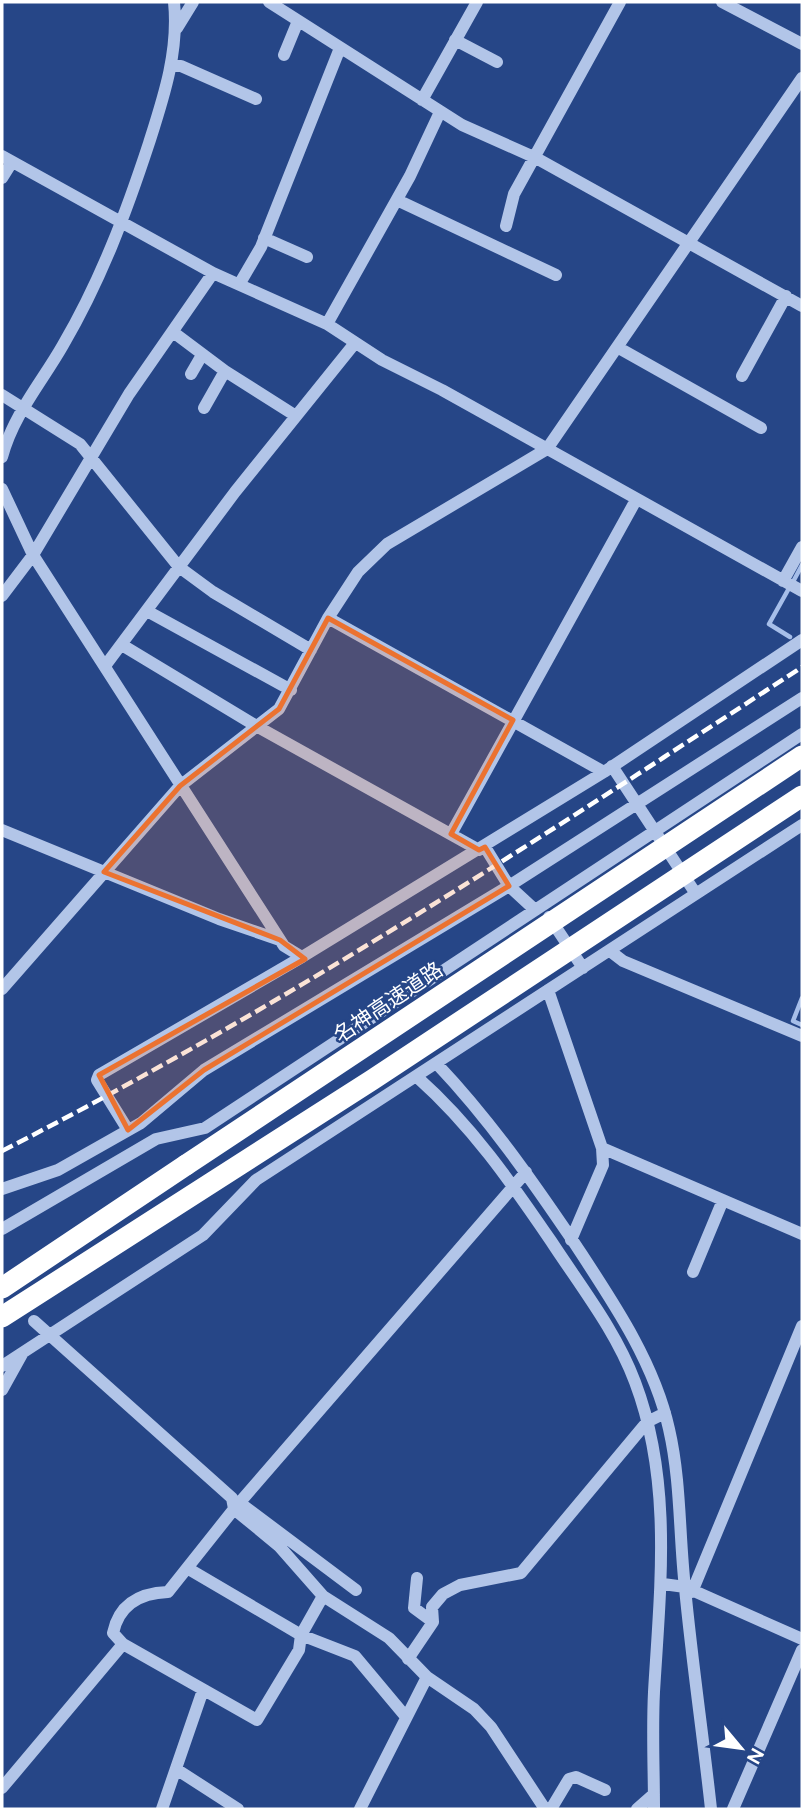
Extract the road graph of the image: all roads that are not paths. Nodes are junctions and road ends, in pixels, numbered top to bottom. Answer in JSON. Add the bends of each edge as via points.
{"nodes":[{"id":1,"x":174,"y":2,"type":"edge"},
{"id":2,"x":193,"y":2,"type":"edge"},
{"id":3,"x":269,"y":2,"type":"edge"},
{"id":4,"x":477,"y":2,"type":"edge"},
{"id":5,"x":620,"y":2,"type":"edge"},
{"id":6,"x":722,"y":2,"type":"edge"},
{"id":7,"x":298,"y":21,"type":"junction"},
{"id":8,"x":177,"y":28,"type":"junction"},
{"id":9,"x":456,"y":40,"type":"junction"},
{"id":10,"x":802,"y":44,"type":"edge"},
{"id":11,"x":340,"y":48,"type":"junction"},
{"id":12,"x":284,"y":55,"type":"dead end"},
{"id":13,"x":497,"y":62,"type":"dead end"},
{"id":14,"x":171,"y":66,"type":"junction"},
{"id":15,"x":802,"y":78,"type":"edge"},
{"id":16,"x":256,"y":99,"type":"dead end"},
{"id":17,"x":422,"y":100,"type":"junction"},
{"id":18,"x":440,"y":112,"type":"junction"},
{"id":19,"x":536,"y":158,"type":"junction"},
{"id":20,"x":7,"y":159,"type":"edge"},
{"id":21,"x":2,"y":178,"type":"edge"},
{"id":22,"x":397,"y":200,"type":"junction"},
{"id":23,"x":123,"y":223,"type":"junction"},
{"id":24,"x":506,"y":226,"type":"dead end"},
{"id":25,"x":264,"y":238,"type":"junction"},
{"id":26,"x":689,"y":243,"type":"junction"},
{"id":27,"x":307,"y":257,"type":"dead end"},
{"id":28,"x":213,"y":273,"type":"junction"},
{"id":29,"x":556,"y":275,"type":"dead end"},
{"id":30,"x":240,"y":283,"type":"junction"},
{"id":31,"x":786,"y":296,"type":"junction"},
{"id":32,"x":802,"y":306,"type":"edge"},
{"id":33,"x":327,"y":324,"type":"junction"},
{"id":34,"x":173,"y":332,"type":"junction"},
{"id":35,"x":355,"y":343,"type":"junction"},
{"id":36,"x":617,"y":346,"type":"junction"},
{"id":37,"x":202,"y":355,"type":"junction"},
{"id":38,"x":225,"y":371,"type":"junction"},
{"id":39,"x":191,"y":373,"type":"dead end"},
{"id":40,"x":742,"y":376,"type":"dead end"},
{"id":41,"x":2,"y":395,"type":"edge"},
{"id":42,"x":24,"y":407,"type":"junction"},
{"id":43,"x":204,"y":408,"type":"dead end"},
{"id":44,"x":296,"y":416,"type":"junction"},
{"id":45,"x":761,"y":428,"type":"dead end"},
{"id":46,"x":547,"y":449,"type":"junction"},
{"id":47,"x":91,"y":455,"type":"junction"},
{"id":48,"x":2,"y":457,"type":"edge"},
{"id":49,"x":2,"y":489,"type":"edge"},
{"id":50,"x":636,"y":500,"type":"junction"},
{"id":51,"x":802,"y":547,"type":"edge"},
{"id":52,"x":33,"y":555,"type":"junction"},
{"id":53,"x":179,"y":567,"type":"junction"},
{"id":54,"x":783,"y":581,"type":"junction"},
{"id":55,"x":802,"y":591,"type":"edge"},
{"id":56,"x":2,"y":596,"type":"edge"},
{"id":57,"x":147,"y":611,"type":"junction"},
{"id":58,"x":328,"y":618,"type":"junction"},
{"id":59,"x":802,"y":640,"type":"edge"},
{"id":60,"x":122,"y":645,"type":"junction"},
{"id":61,"x":311,"y":650,"type":"junction"},
{"id":62,"x":105,"y":666,"type":"junction"},
{"id":63,"x":291,"y":690,"type":"junction"},
{"id":64,"x":802,"y":698,"type":"edge"},
{"id":65,"x":513,"y":720,"type":"junction"},
{"id":66,"x":258,"y":727,"type":"junction"},
{"id":67,"x":802,"y":733,"type":"edge"},
{"id":68,"x":802,"y":756,"type":"edge"},
{"id":69,"x":608,"y":769,"type":"junction"},
{"id":70,"x":180,"y":786,"type":"junction"},
{"id":71,"x":802,"y":796,"type":"edge"},
{"id":72,"x":638,"y":805,"type":"junction"},
{"id":73,"x":802,"y":825,"type":"edge"},
{"id":74,"x":2,"y":830,"type":"edge"},
{"id":75,"x":654,"y":830,"type":"junction"},
{"id":76,"x":450,"y":834,"type":"junction"},
{"id":77,"x":482,"y":848,"type":"junction"},
{"id":78,"x":104,"y":872,"type":"junction"},
{"id":79,"x":509,"y":886,"type":"junction"},
{"id":80,"x":696,"y":894,"type":"junction"},
{"id":81,"x":538,"y":907,"type":"junction"},
{"id":82,"x":280,"y":940,"type":"junction"},
{"id":83,"x":610,"y":951,"type":"junction"},
{"id":84,"x":302,"y":957,"type":"junction"},
{"id":85,"x":583,"y":968,"type":"junction"},
{"id":86,"x":2,"y":989,"type":"edge"},
{"id":87,"x":548,"y":990,"type":"junction"},
{"id":88,"x":802,"y":1036,"type":"edge"},
{"id":89,"x":438,"y":1064,"type":"junction"},
{"id":90,"x":417,"y":1077,"type":"junction"},
{"id":91,"x":128,"y":1130,"type":"junction"},
{"id":92,"x":602,"y":1148,"type":"junction"},
{"id":93,"x":526,"y":1172,"type":"junction"},
{"id":94,"x":513,"y":1185,"type":"junction"},
{"id":95,"x":2,"y":1189,"type":"edge"},
{"id":96,"x":723,"y":1200,"type":"junction"},
{"id":97,"x":2,"y":1229,"type":"edge"},
{"id":98,"x":802,"y":1234,"type":"edge"},
{"id":99,"x":571,"y":1240,"type":"junction"},
{"id":100,"x":693,"y":1272,"type":"dead end"},
{"id":101,"x":2,"y":1288,"type":"edge"},
{"id":102,"x":2,"y":1317,"type":"edge"},
{"id":103,"x":34,"y":1321,"type":"dead end"},
{"id":104,"x":802,"y":1326,"type":"edge"},
{"id":105,"x":48,"y":1334,"type":"junction"},
{"id":106,"x":24,"y":1351,"type":"junction"},
{"id":107,"x":2,"y":1366,"type":"edge"},
{"id":108,"x":2,"y":1390,"type":"edge"},
{"id":109,"x":665,"y":1413,"type":"junction"},
{"id":110,"x":647,"y":1422,"type":"junction"},
{"id":111,"x":237,"y":1506,"type":"junction"},
{"id":112,"x":187,"y":1568,"type":"junction"},
{"id":113,"x":417,"y":1578,"type":"dead end"},
{"id":114,"x":663,"y":1584,"type":"junction"},
{"id":115,"x":356,"y":1590,"type":"dead end"},
{"id":116,"x":688,"y":1590,"type":"junction"},
{"id":117,"x":323,"y":1596,"type":"junction"},
{"id":118,"x":433,"y":1622,"type":"junction"},
{"id":119,"x":301,"y":1635,"type":"junction"},
{"id":120,"x":802,"y":1639,"type":"edge"},
{"id":121,"x":123,"y":1644,"type":"junction"},
{"id":122,"x":802,"y":1650,"type":"edge"},
{"id":123,"x":408,"y":1659,"type":"junction"},
{"id":124,"x":427,"y":1677,"type":"junction"},
{"id":125,"x":203,"y":1690,"type":"junction"},
{"id":126,"x":406,"y":1717,"type":"junction"},
{"id":127,"x":176,"y":1769,"type":"junction"},
{"id":128,"x":2,"y":1788,"type":"edge"},
{"id":129,"x":605,"y":1790,"type":"dead end"},
{"id":130,"x":654,"y":1794,"type":"junction"},
{"id":131,"x":162,"y":1809,"type":"edge"},
{"id":132,"x":238,"y":1809,"type":"edge"},
{"id":133,"x":360,"y":1809,"type":"edge"},
{"id":134,"x":545,"y":1809,"type":"edge"},
{"id":135,"x":551,"y":1809,"type":"edge"},
{"id":136,"x":637,"y":1809,"type":"edge"},
{"id":137,"x":654,"y":1809,"type":"edge"},
{"id":138,"x":711,"y":1809,"type":"edge"},
{"id":139,"x":733,"y":1809,"type":"edge"}],
"edges":[{"from":1,"to":8,"type":"street"},
{"from":2,"to":8,"type":"street"},
{"from":3,"to":7,"type":"street"},
{"from":4,"to":9,"type":"street"},
{"from":5,"to":19,"type":"street"},
{"from":6,"to":10,"type":"street"},
{"from":7,"to":11,"type":"street"},
{"from":7,"to":12,"type":"street"},
{"from":8,"to":14,"type":"street"},
{"from":9,"to":13,"type":"street"},
{"from":9,"to":17,"type":"street"},
{"from":11,"to":17,"type":"street"},
{"from":11,"to":25,"type":"street"},
{"from":14,"to":16,"type":"street","via":[[181,66]]},
{"from":14,"to":23,"type":"street"},
{"from":15,"to":26,"type":"street"},
{"from":17,"to":18,"type":"street"},
{"from":18,"to":19,"type":"street"},
{"from":18,"to":22,"type":"street"},
{"from":19,"to":24,"type":"street","via":[[514,194]]},
{"from":19,"to":26,"type":"street"},
{"from":20,"to":21,"type":"street"},
{"from":20,"to":23,"type":"street"},
{"from":22,"to":29,"type":"street"},
{"from":22,"to":33,"type":"street"},
{"from":23,"to":28,"type":"street"},
{"from":23,"to":42,"type":"street","via":[[76,322]]},
{"from":25,"to":27,"type":"street"},
{"from":25,"to":30,"type":"street"},
{"from":26,"to":31,"type":"street"},
{"from":26,"to":36,"type":"street"},
{"from":28,"to":30,"type":"street"},
{"from":28,"to":34,"type":"street"},
{"from":30,"to":33,"type":"street"},
{"from":31,"to":32,"type":"street"},
{"from":31,"to":40,"type":"street"},
{"from":33,"to":35,"type":"street"},
{"from":34,"to":37,"type":"street"},
{"from":34,"to":47,"type":"street"},
{"from":35,"to":44,"type":"street"},
{"from":35,"to":46,"type":"street"},
{"from":36,"to":45,"type":"street"},
{"from":36,"to":46,"type":"street"},
{"from":37,"to":38,"type":"street"},
{"from":37,"to":39,"type":"street"},
{"from":38,"to":43,"type":"street"},
{"from":38,"to":44,"type":"street"},
{"from":41,"to":42,"type":"street"},
{"from":42,"to":47,"type":"street"},
{"from":42,"to":48,"type":"street","via":[[9,430]]},
{"from":44,"to":53,"type":"street"},
{"from":46,"to":50,"type":"street"},
{"from":46,"to":58,"type":"street","via":[[387,544],[358,572]]},
{"from":47,"to":52,"type":"street"},
{"from":47,"to":53,"type":"street"},
{"from":49,"to":52,"type":"street"},
{"from":50,"to":54,"type":"street"},
{"from":50,"to":65,"type":"street"},
{"from":51,"to":54,"type":"street"},
{"from":52,"to":56,"type":"street"},
{"from":52,"to":62,"type":"street"},
{"from":53,"to":57,"type":"street"},
{"from":53,"to":61,"type":"street"},
{"from":54,"to":55,"type":"street"},
{"from":57,"to":60,"type":"street"},
{"from":57,"to":63,"type":"street"},
{"from":58,"to":61,"type":"street"},
{"from":58,"to":65,"type":"street"},
{"from":59,"to":69,"type":"street"},
{"from":60,"to":62,"type":"street"},
{"from":60,"to":66,"type":"street"},
{"from":61,"to":63,"type":"street"},
{"from":62,"to":70,"type":"street"},
{"from":63,"to":66,"type":"street","via":[[279,709]]},
{"from":64,"to":72,"type":"street"},
{"from":65,"to":69,"type":"street"},
{"from":65,"to":76,"type":"street"},
{"from":66,"to":70,"type":"street"},
{"from":66,"to":76,"type":"street"},
{"from":67,"to":75,"type":"street"},
{"from":68,"to":101,"type":"highway","name":"名神高速道路","bridge":true},
{"from":69,"to":72,"type":"street"},
{"from":69,"to":77,"type":"street"},
{"from":70,"to":78,"type":"street"},
{"from":70,"to":82,"type":"street"},
{"from":71,"to":102,"type":"highway","bridge":true},
{"from":72,"to":75,"type":"street"},
{"from":72,"to":79,"type":"street"},
{"from":73,"to":80,"type":"street"},
{"from":74,"to":78,"type":"street"},
{"from":75,"to":80,"type":"street"},
{"from":75,"to":81,"type":"street"},
{"from":76,"to":77,"type":"street"},
{"from":77,"to":79,"type":"street"},
{"from":77,"to":84,"type":"street"},
{"from":78,"to":82,"type":"street"},
{"from":78,"to":86,"type":"street"},
{"from":79,"to":81,"type":"street"},
{"from":79,"to":91,"type":"street","via":[[204,1070]]},
{"from":80,"to":83,"type":"street"},
{"from":81,"to":85,"type":"street"},
{"from":81,"to":97,"type":"street","via":[[205,1128],[156,1139]]},
{"from":82,"to":84,"type":"street"},
{"from":83,"to":85,"type":"street"},
{"from":83,"to":88,"type":"street","via":[[623,961]]},
{"from":84,"to":91,"type":"street","via":[[99,1075],[97,1080]]},
{"from":85,"to":87,"type":"street"},
{"from":87,"to":89,"type":"street"},
{"from":87,"to":92,"type":"street"},
{"from":89,"to":90,"type":"street"},
{"from":89,"to":93,"type":"street"},
{"from":90,"to":94,"type":"street","via":[[482,1142]]},
{"from":90,"to":105,"type":"street","via":[[257,1180],[203,1235]]},
{"from":91,"to":95,"type":"street","via":[[58,1170]]},
{"from":92,"to":96,"type":"street"},
{"from":92,"to":99,"type":"street","via":[[603,1165]]},
{"from":93,"to":94,"type":"street"},
{"from":93,"to":99,"type":"street"},
{"from":94,"to":110,"type":"street","via":[[613,1336]]},
{"from":94,"to":111,"type":"street"},
{"from":96,"to":98,"type":"street"},
{"from":96,"to":100,"type":"street"},
{"from":99,"to":109,"type":"street","via":[[616,1308]]},
{"from":103,"to":105,"type":"street"},
{"from":104,"to":116,"type":"street"},
{"from":105,"to":106,"type":"street"},
{"from":105,"to":111,"type":"street"},
{"from":106,"to":107,"type":"street"},
{"from":106,"to":108,"type":"street"},
{"from":109,"to":110,"type":"street"},
{"from":109,"to":116,"type":"street"},
{"from":110,"to":114,"type":"street","via":[[661,1513]]},
{"from":110,"to":118,"type":"street","via":[[521,1573],[460,1585],[443,1594],[432,1607]]},
{"from":111,"to":112,"type":"street"},
{"from":111,"to":115,"type":"street"},
{"from":111,"to":117,"type":"street"},
{"from":112,"to":119,"type":"street"},
{"from":112,"to":121,"type":"street","via":[[167,1592],[137,1596],[127,1607],[113,1633]]},
{"from":113,"to":118,"type":"street","via":[[414,1608]]},
{"from":114,"to":116,"type":"street"},
{"from":114,"to":130,"type":"street","via":[[654,1695]]},
{"from":116,"to":120,"type":"street"},
{"from":116,"to":138,"type":"street"},
{"from":117,"to":119,"type":"street"},
{"from":117,"to":123,"type":"street","via":[[388,1638]]},
{"from":118,"to":123,"type":"street"},
{"from":119,"to":125,"type":"street","via":[[299,1650],[257,1720]]},
{"from":119,"to":126,"type":"street","via":[[355,1656]]},
{"from":121,"to":125,"type":"street"},
{"from":121,"to":128,"type":"street"},
{"from":122,"to":139,"type":"street"},
{"from":123,"to":124,"type":"street"},
{"from":124,"to":126,"type":"street"},
{"from":124,"to":134,"type":"street","via":[[474,1709],[491,1727]]},
{"from":125,"to":127,"type":"street"},
{"from":126,"to":133,"type":"street"},
{"from":127,"to":131,"type":"street"},
{"from":127,"to":132,"type":"street"},
{"from":129,"to":135,"type":"street","via":[[576,1777],[569,1779]]},
{"from":130,"to":136,"type":"street"},
{"from":130,"to":137,"type":"street"}]}
